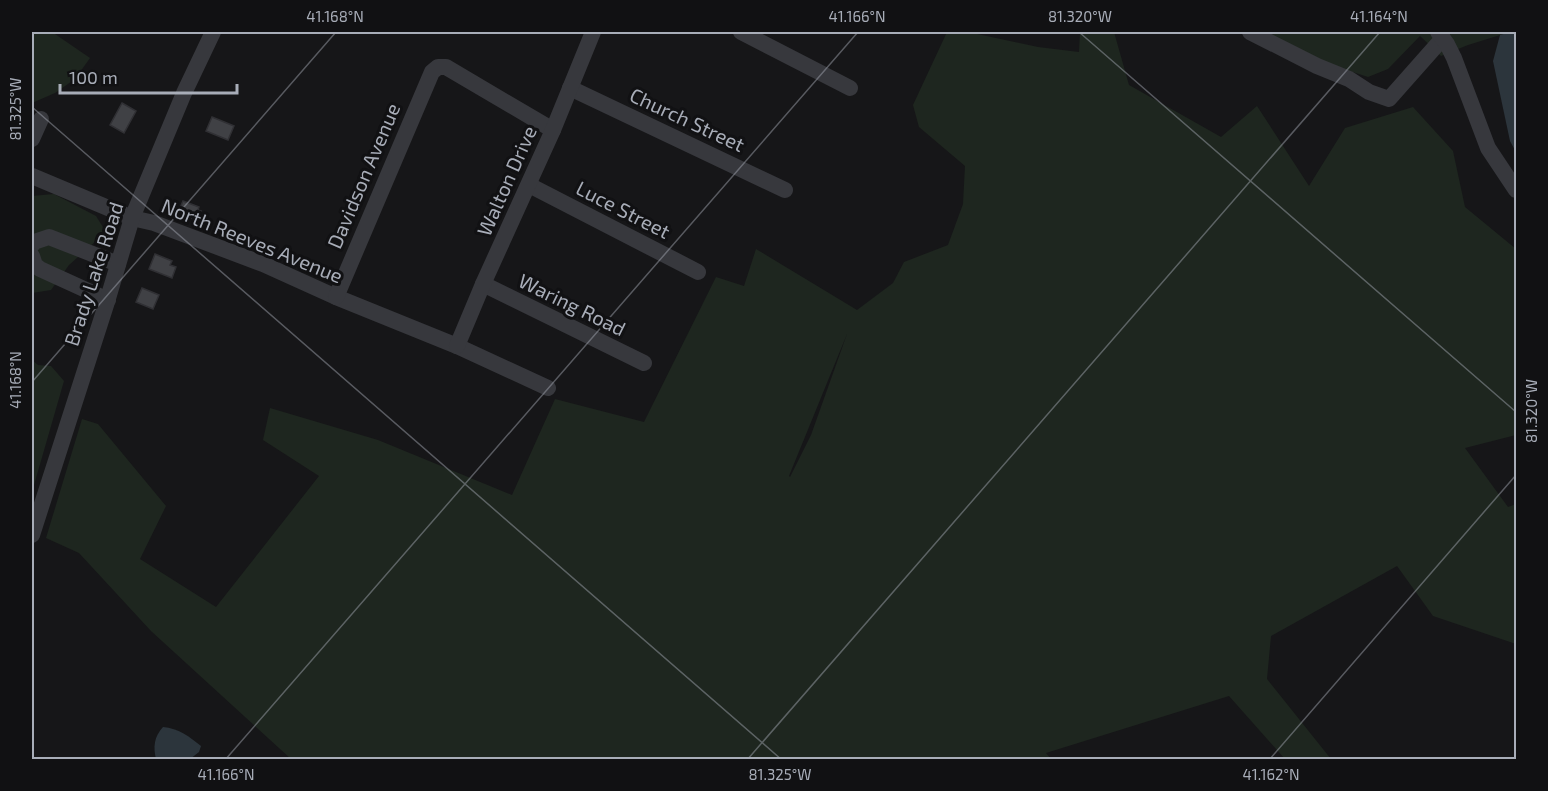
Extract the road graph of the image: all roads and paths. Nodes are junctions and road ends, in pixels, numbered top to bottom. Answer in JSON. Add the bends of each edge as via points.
{"nodes":[{"id":1,"x":213,"y":32,"type":"edge"},
{"id":2,"x":593,"y":32,"type":"edge"},
{"id":3,"x":741,"y":32,"type":"edge"},
{"id":4,"x":1250,"y":32,"type":"edge"},
{"id":5,"x":1440,"y":35,"type":"edge"},
{"id":6,"x":570,"y":88,"type":"junction"},
{"id":7,"x":850,"y":88,"type":"dead end"},
{"id":8,"x":41,"y":119,"type":"dead end"},
{"id":9,"x":554,"y":130,"type":"junction"},
{"id":10,"x":32,"y":139,"type":"edge"},
{"id":11,"x":32,"y":176,"type":"edge"},
{"id":12,"x":529,"y":185,"type":"junction"},
{"id":13,"x":785,"y":190,"type":"dead end"},
{"id":14,"x":1516,"y":190,"type":"edge"},
{"id":15,"x":132,"y":218,"type":"junction"},
{"id":16,"x":32,"y":245,"type":"edge"},
{"id":17,"x":32,"y":255,"type":"edge"},
{"id":18,"x":118,"y":264,"type":"junction"},
{"id":19,"x":698,"y":272,"type":"dead end"},
{"id":20,"x":483,"y":284,"type":"junction"},
{"id":21,"x":336,"y":297,"type":"junction"},
{"id":22,"x":108,"y":300,"type":"junction"},
{"id":23,"x":457,"y":346,"type":"junction"},
{"id":24,"x":644,"y":363,"type":"dead end"},
{"id":25,"x":548,"y":388,"type":"dead end"},
{"id":26,"x":32,"y":535,"type":"edge"}],
"edges":[{"from":1,"to":15,"type":"street","name":"Brady Lake Road"},
{"from":2,"to":6,"type":"street","name":"Walton Drive"},
{"from":3,"to":7,"type":"street"},
{"from":4,"to":5,"type":"street","via":[[1349,79],[1369,93],[1389,99]]},
{"from":5,"to":14,"type":"street","via":[[1454,58],[1488,148]]},
{"from":6,"to":9,"type":"street","name":"Walton Drive"},
{"from":6,"to":13,"type":"street","name":"Church Street"},
{"from":8,"to":10,"type":"street"},
{"from":9,"to":12,"type":"street","name":"Walton Drive"},
{"from":9,"to":21,"type":"street","name":"Davidson Avenue","via":[[446,67],[438,67],[432,72]]},
{"from":11,"to":15,"type":"street","name":"North Reeves Avenue"},
{"from":12,"to":19,"type":"street","name":"Luce Street"},
{"from":12,"to":20,"type":"street","name":"Walton Drive"},
{"from":15,"to":18,"type":"street","name":"Brady Lake Road"},
{"from":15,"to":21,"type":"street","name":"North Reeves Avenue","via":[[225,249]]},
{"from":16,"to":18,"type":"street","via":[[49,237]]},
{"from":17,"to":22,"type":"street","via":[[40,269]]},
{"from":18,"to":22,"type":"street","name":"Brady Lake Road"},
{"from":20,"to":23,"type":"street","name":"Walton Drive"},
{"from":20,"to":24,"type":"street","name":"Waring Road"},
{"from":21,"to":23,"type":"street","name":"North Reeves Avenue"},
{"from":22,"to":26,"type":"street","name":"Brady Lake Road"},
{"from":23,"to":25,"type":"street","name":"North Reeves Avenue"}]}
